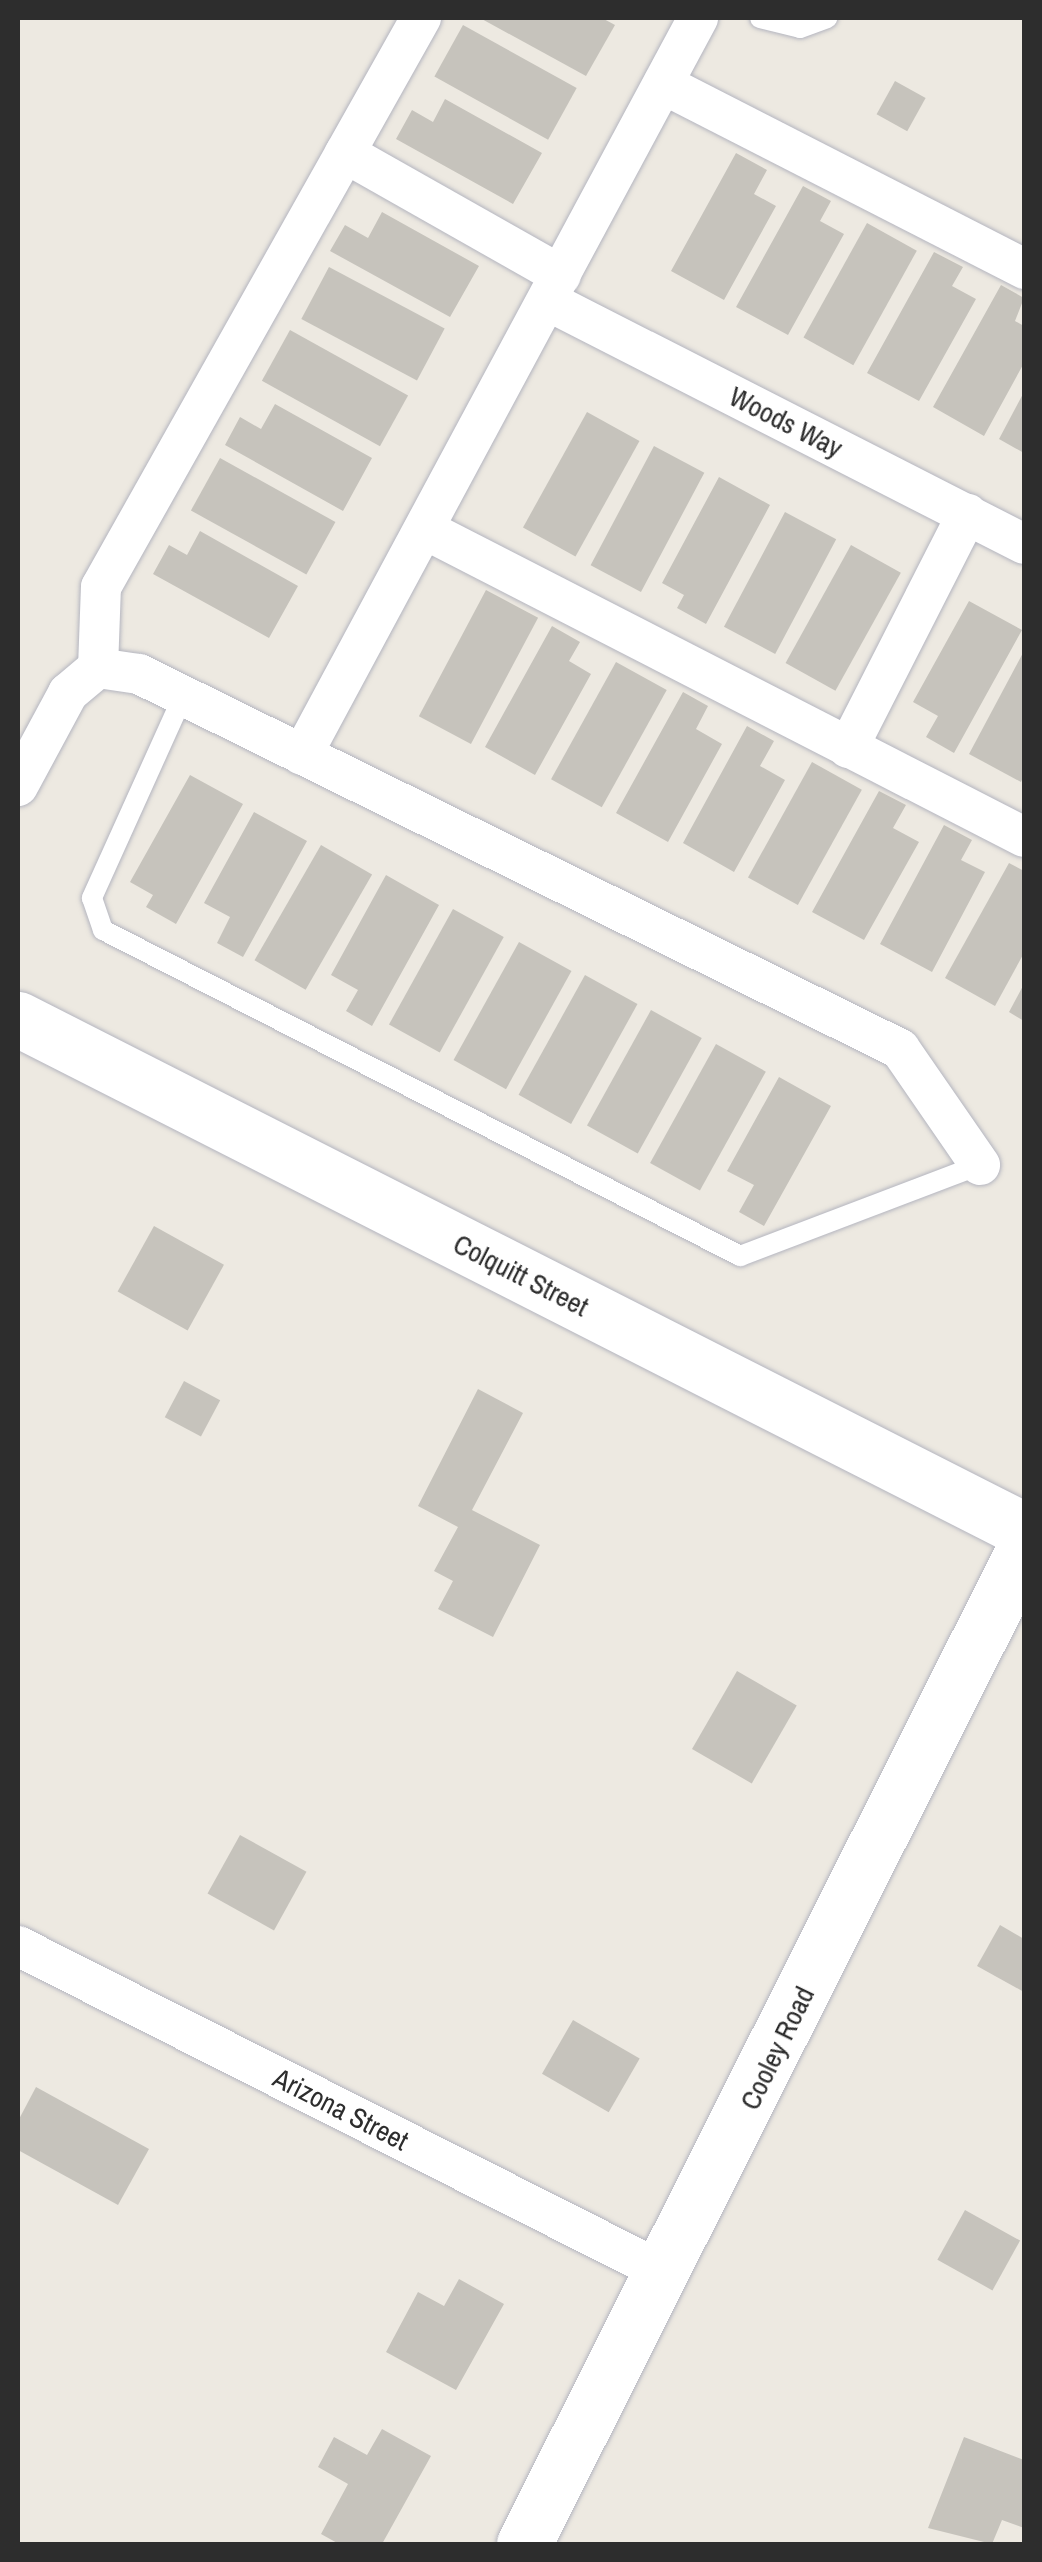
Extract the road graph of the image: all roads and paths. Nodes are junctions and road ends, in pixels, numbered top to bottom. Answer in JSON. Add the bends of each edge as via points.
{"nodes":[{"id":1,"x":421,"y":18,"type":"edge"},
{"id":2,"x":698,"y":18,"type":"edge"},
{"id":3,"x":760,"y":18,"type":"edge"},
{"id":4,"x":826,"y":18,"type":"edge"},
{"id":5,"x":663,"y":84,"type":"junction"},
{"id":6,"x":345,"y":154,"type":"junction"},
{"id":7,"x":1024,"y":269,"type":"edge"},
{"id":8,"x":555,"y":288,"type":"junction"},
{"id":9,"x":967,"y":514,"type":"junction"},
{"id":10,"x":424,"y":530,"type":"junction"},
{"id":11,"x":1024,"y":544,"type":"edge"},
{"id":12,"x":98,"y":668,"type":"junction"},
{"id":13,"x":184,"y":694,"type":"junction"},
{"id":14,"x":848,"y":748,"type":"junction"},
{"id":15,"x":302,"y":754,"type":"junction"},
{"id":16,"x":18,"y":786,"type":"edge"},
{"id":17,"x":1024,"y":838,"type":"edge"},
{"id":18,"x":18,"y":1020,"type":"edge"},
{"id":19,"x":980,"y":1165,"type":"joint"},
{"id":20,"x":1024,"y":1530,"type":"edge"},
{"id":21,"x":1024,"y":1549,"type":"edge"},
{"id":22,"x":18,"y":1946,"type":"edge"},
{"id":23,"x":666,"y":2274,"type":"junction"},
{"id":24,"x":524,"y":2544,"type":"edge"}],
"edges":[{"from":1,"to":6,"type":"street"},
{"from":2,"to":5,"type":"street"},
{"from":3,"to":4,"type":"lane","via":[[800,28]]},
{"from":5,"to":7,"type":"street"},
{"from":5,"to":8,"type":"street"},
{"from":6,"to":8,"type":"street","name":"Woods Way"},
{"from":6,"to":12,"type":"street","via":[[100,587]]},
{"from":8,"to":9,"type":"street","name":"Woods Way"},
{"from":8,"to":10,"type":"street"},
{"from":9,"to":11,"type":"street","name":"Woods Way"},
{"from":9,"to":14,"type":"street"},
{"from":10,"to":14,"type":"street"},
{"from":10,"to":15,"type":"street"},
{"from":12,"to":13,"type":"street"},
{"from":12,"to":16,"type":"street","via":[[68,693]]},
{"from":13,"to":15,"type":"street"},
{"from":13,"to":19,"type":"lane","via":[[92,898],[104,930],[740,1256]]},
{"from":14,"to":17,"type":"street"},
{"from":15,"to":19,"type":"street","via":[[900,1049]]},
{"from":18,"to":20,"type":"street","name":"Colquitt Street"},
{"from":21,"to":23,"type":"street","name":"Cooley Road"},
{"from":22,"to":23,"type":"street","name":"Arizona Street"},
{"from":23,"to":24,"type":"street","name":"Cooley Road"}]}
